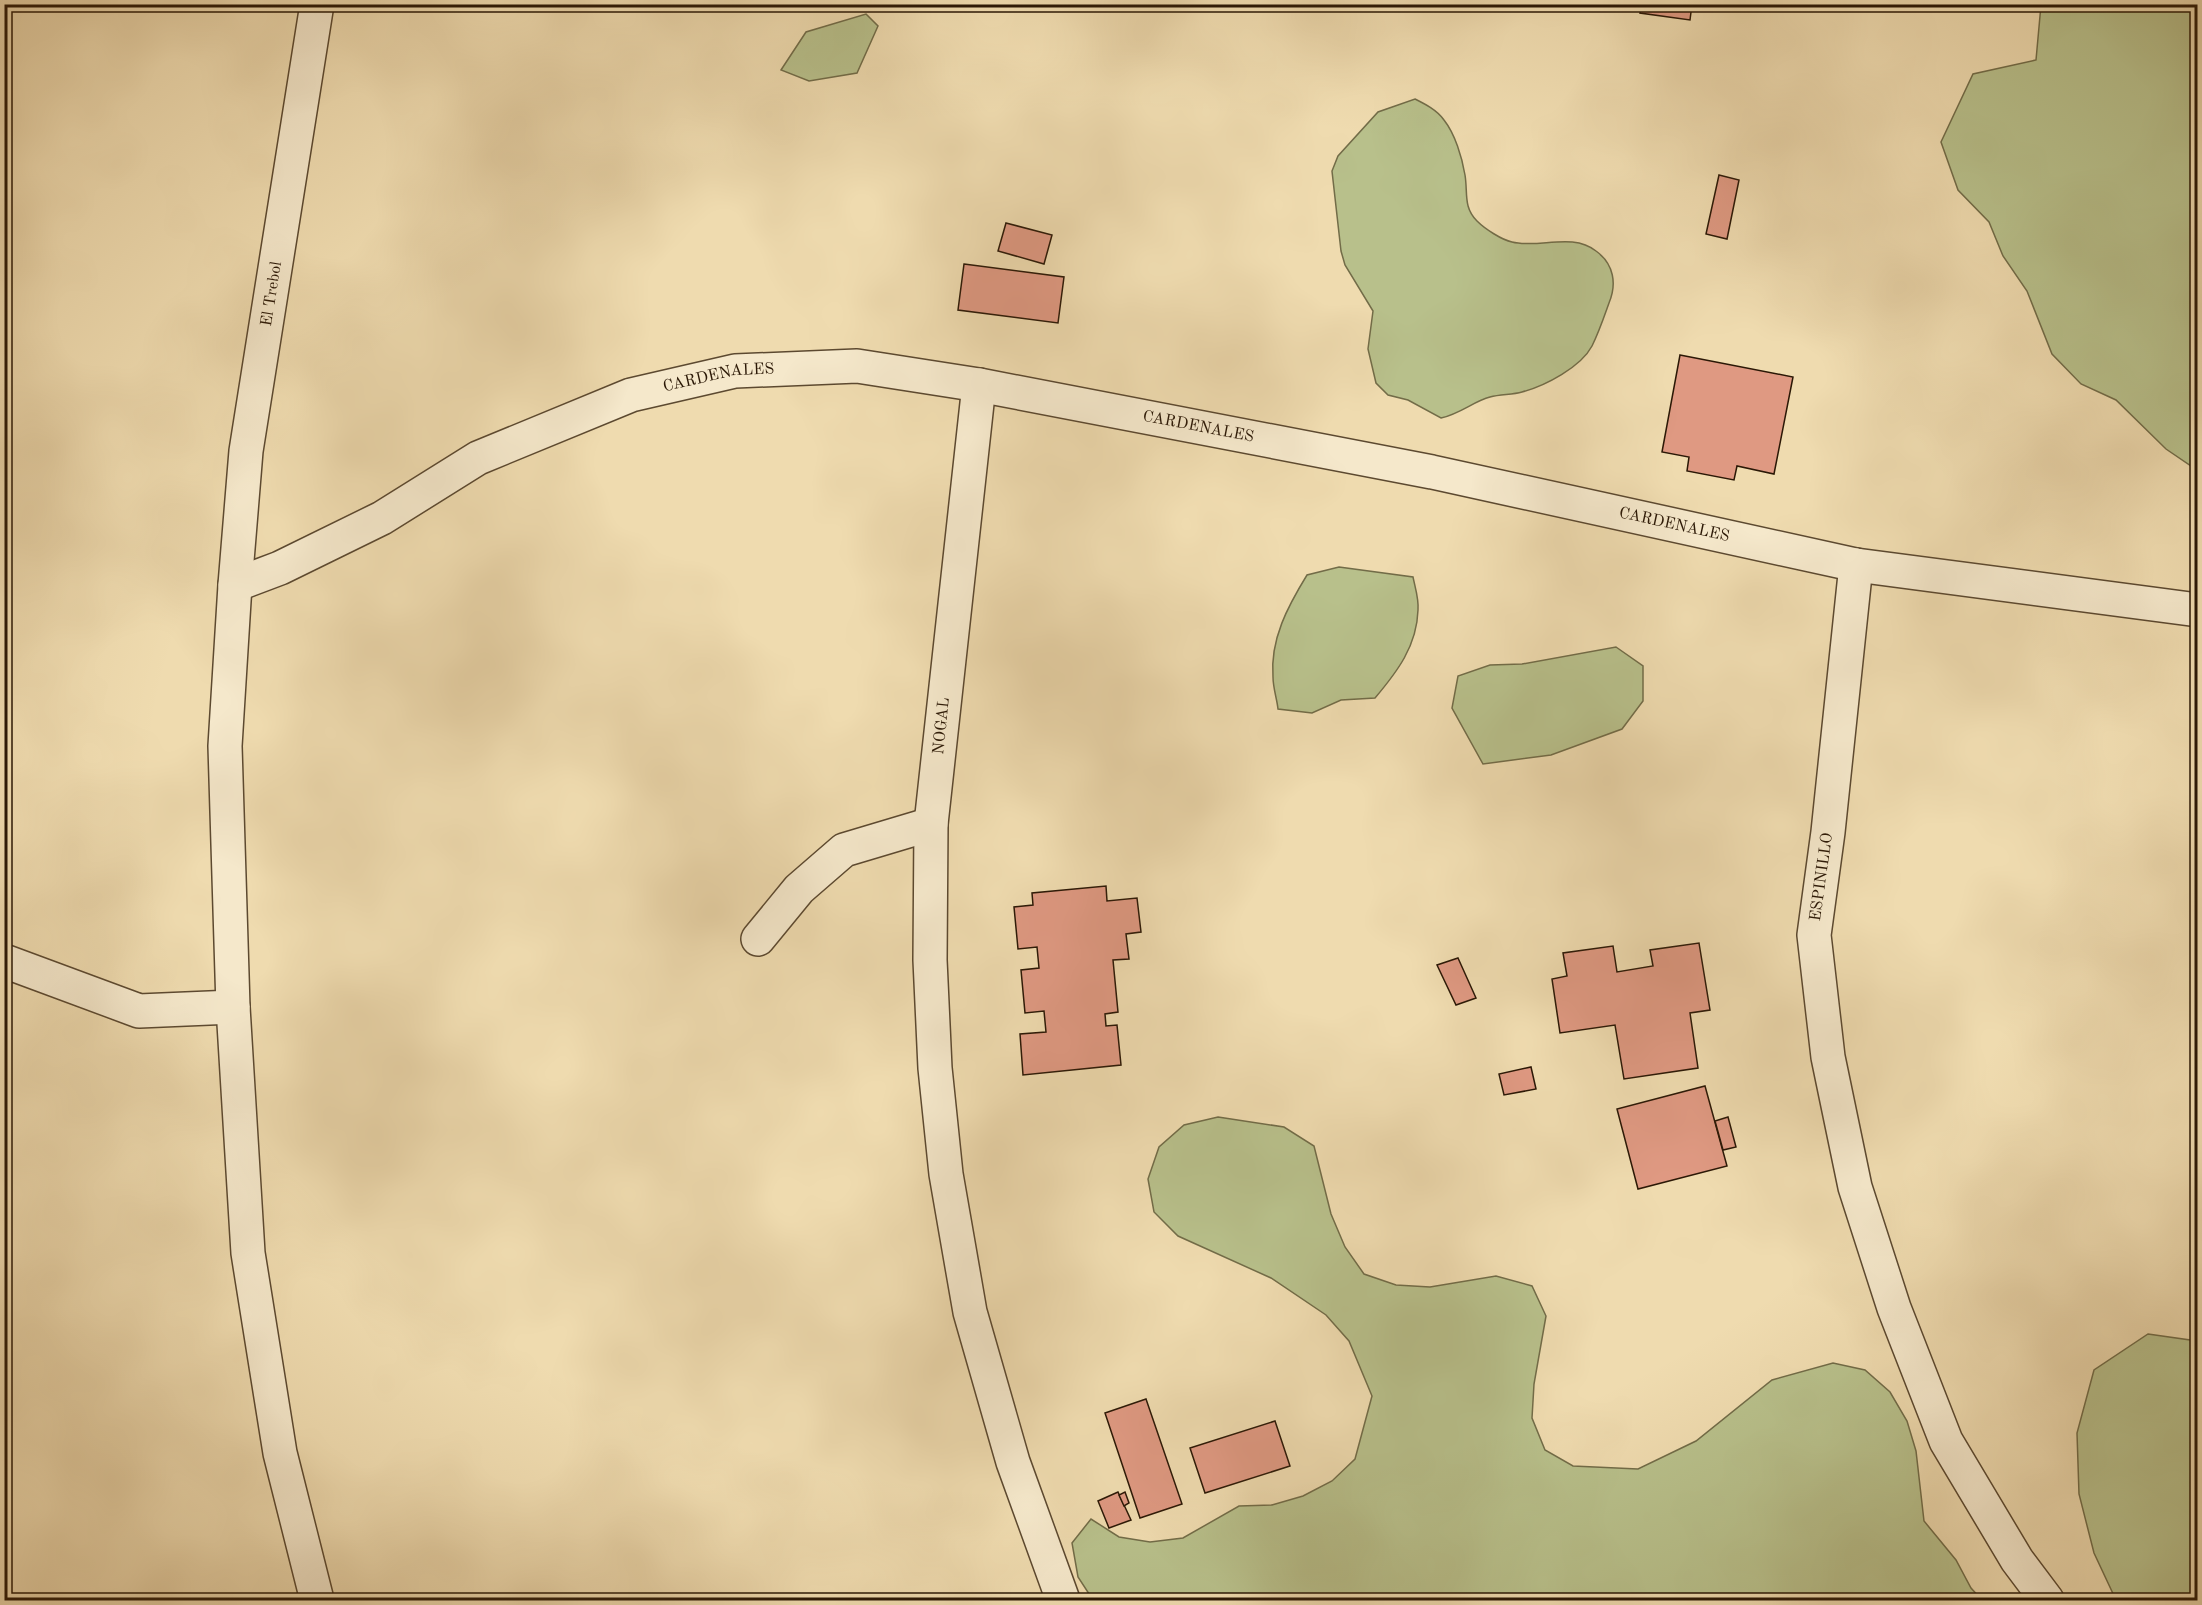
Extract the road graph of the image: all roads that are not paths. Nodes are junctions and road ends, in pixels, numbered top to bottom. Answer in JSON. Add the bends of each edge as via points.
{"nodes":[{"id":1,"x":317,"y":4,"type":"edge"},
{"id":2,"x":979,"y":385,"type":"junction"},
{"id":3,"x":1856,"y":565,"type":"junction"},
{"id":4,"x":235,"y":585,"type":"junction"},
{"id":5,"x":2198,"y":610,"type":"edge"},
{"id":6,"x":931,"y":824,"type":"junction"},
{"id":7,"x":758,"y":939,"type":"dead end"},
{"id":8,"x":4,"y":961,"type":"edge"},
{"id":9,"x":233,"y":1007,"type":"junction"},
{"id":10,"x":317,"y":1600,"type":"edge"},
{"id":11,"x":1063,"y":1600,"type":"edge"},
{"id":12,"x":2047,"y":1600,"type":"edge"}],
"edges":[{"from":1,"to":4,"type":"street","name":"El Trebol","via":[[246,451]]},
{"from":2,"to":3,"type":"street","name":"CARDENALES","via":[[1432,472]]},
{"from":2,"to":4,"type":"street","name":"CARDENALES","via":[[858,366],[735,371],[631,395],[478,458],[382,518],[280,568]]},
{"from":2,"to":6,"type":"street","name":"NOGAL"},
{"from":3,"to":5,"type":"street","name":"CARDENALES"},
{"from":3,"to":12,"type":"street","name":"ESPINILLO","via":[[1814,936],[1828,1057],[1855,1187],[1894,1308],[1946,1441],[2017,1560]]},
{"from":4,"to":9,"type":"street","name":"El Trebol","via":[[225,746]]},
{"from":6,"to":7,"type":"street","via":[[844,850],[799,889]]},
{"from":6,"to":11,"type":"street","name":"NOGAL","via":[[934,1068],[946,1174],[970,1312],[1013,1462]]},
{"from":8,"to":9,"type":"street","via":[[139,1011]]},
{"from":9,"to":10,"type":"street","name":"El Trebol","via":[[248,1253],[280,1453]]}]}
